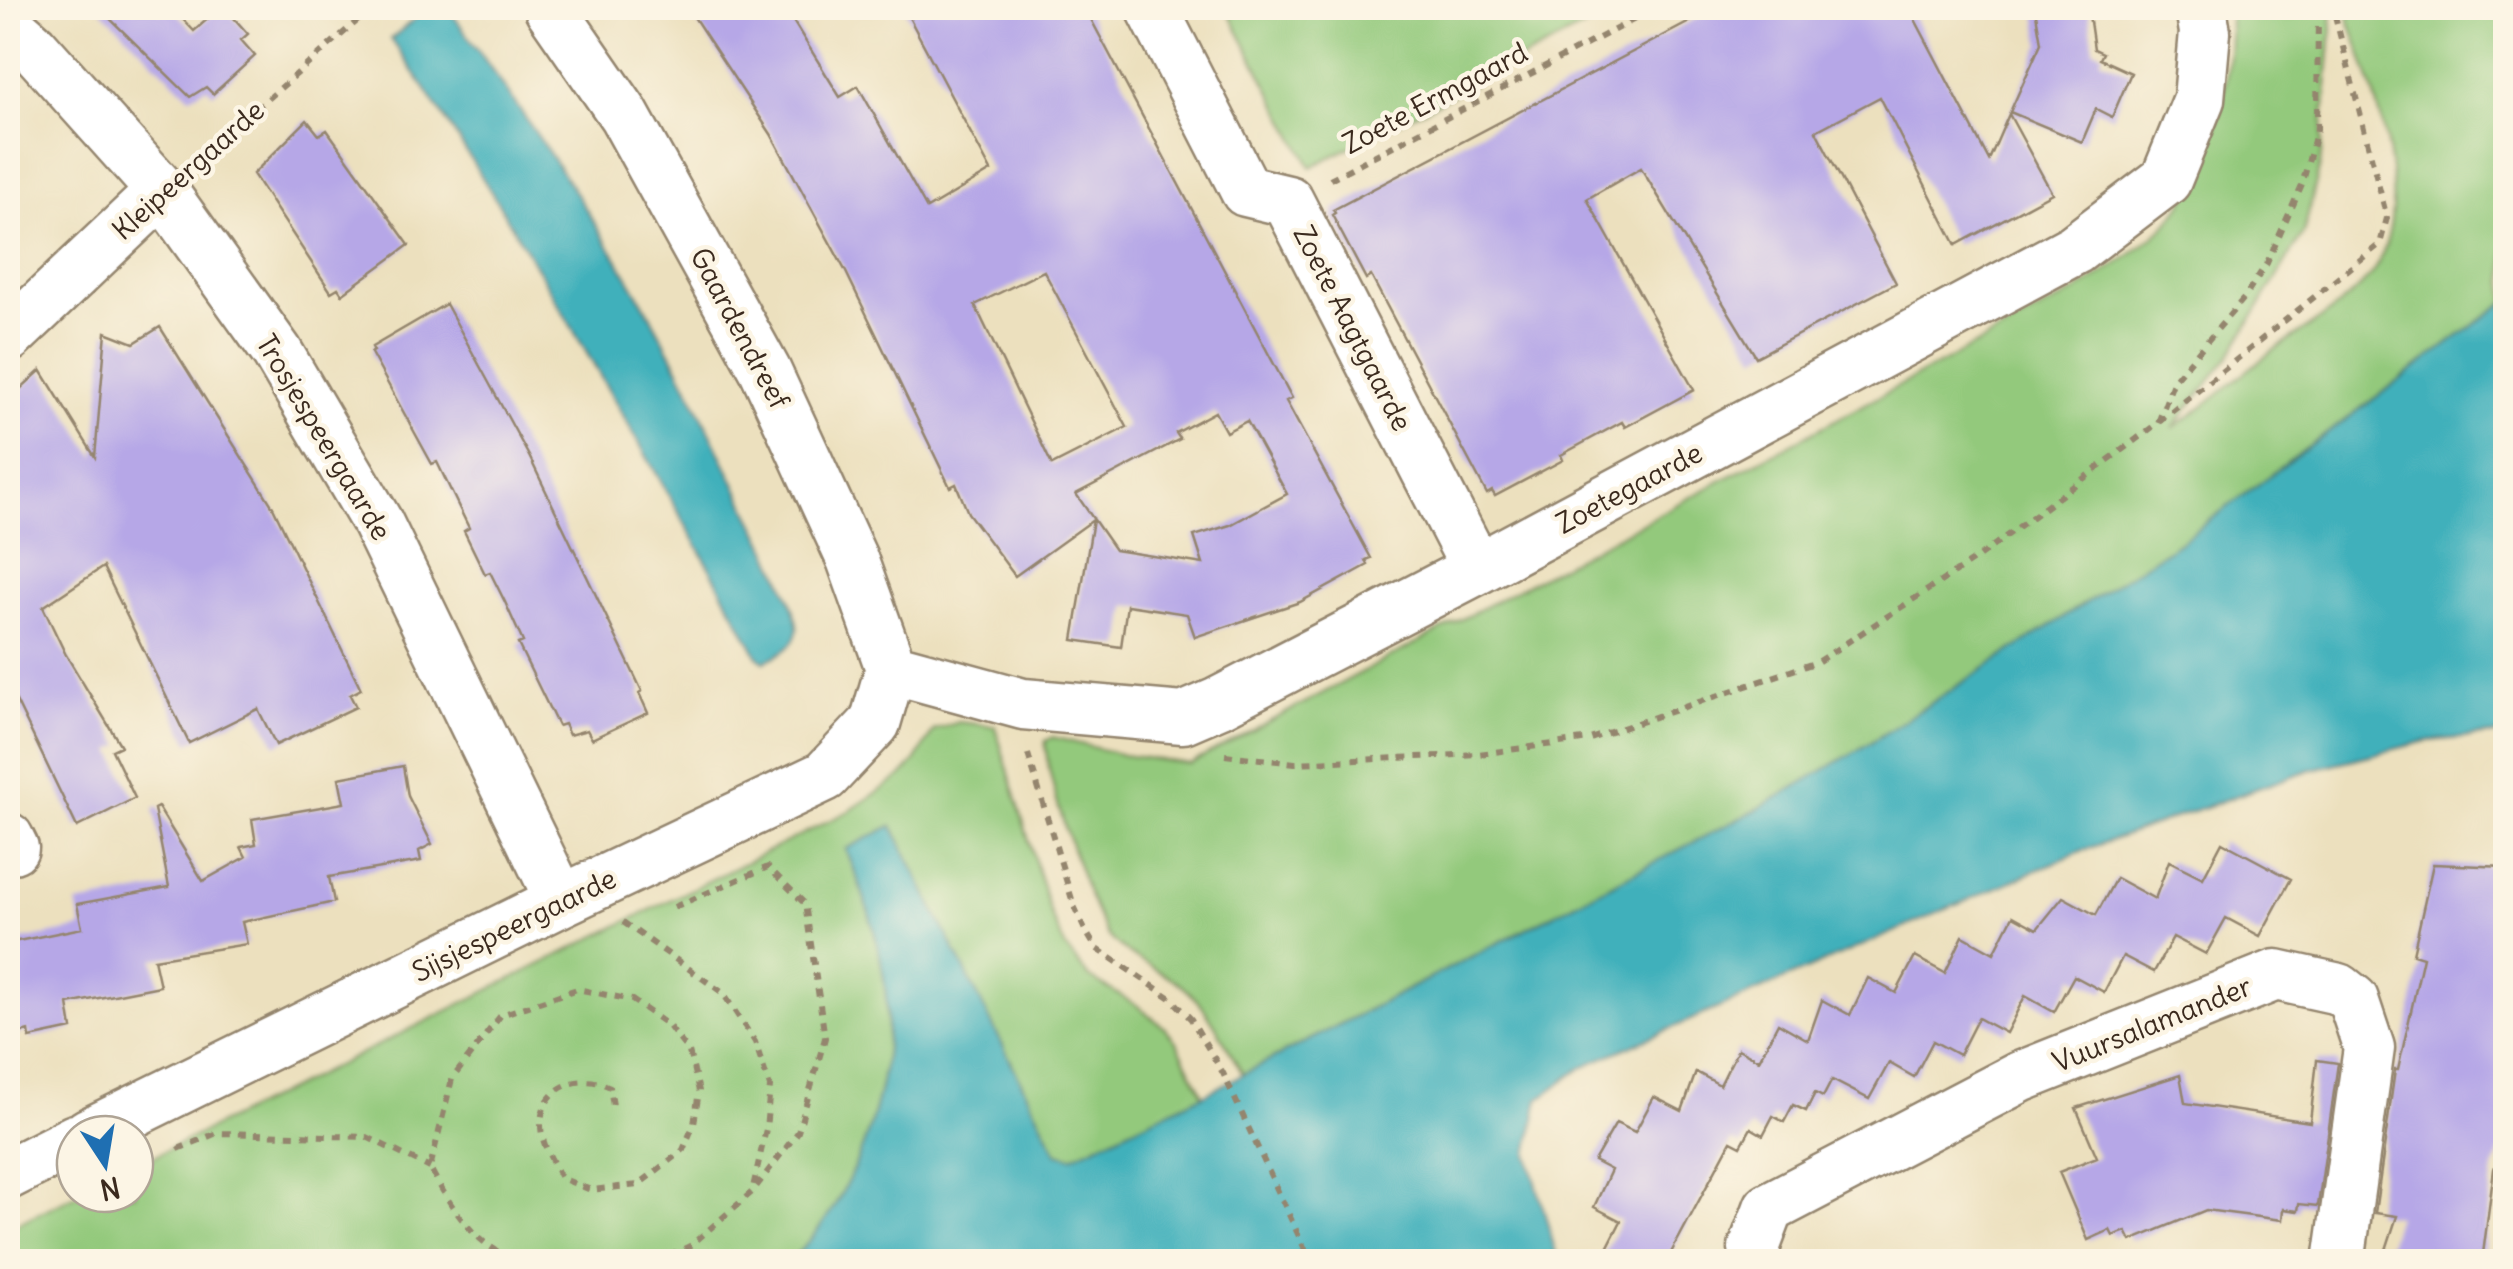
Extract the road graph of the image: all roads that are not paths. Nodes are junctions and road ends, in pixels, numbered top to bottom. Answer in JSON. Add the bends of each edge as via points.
{"nodes":[{"id":1,"x":550,"y":8,"type":"edge"},
{"id":2,"x":1152,"y":8,"type":"edge"},
{"id":3,"x":2201,"y":8,"type":"edge"},
{"id":4,"x":8,"y":25,"type":"edge"},
{"id":5,"x":162,"y":192,"type":"junction"},
{"id":6,"x":8,"y":336,"type":"edge"},
{"id":7,"x":1477,"y":569,"type":"junction"},
{"id":8,"x":892,"y":668,"type":"junction"},
{"id":9,"x":578,"y":894,"type":"junction"},
{"id":10,"x":129,"y":1114,"type":"edge"},
{"id":11,"x":55,"y":1150,"type":"edge"},
{"id":12,"x":8,"y":1174,"type":"edge"},
{"id":13,"x":1756,"y":1262,"type":"edge"},
{"id":14,"x":2338,"y":1262,"type":"edge"}],
"edges":[{"from":1,"to":8,"type":"street","name":"Gaardendreef","via":[[624,116],[765,370],[852,558]]},
{"from":2,"to":7,"type":"street","name":"Zoete Aagtgaarde","via":[[1246,192],[1288,201]]},
{"from":3,"to":7,"type":"street","name":"Zoetegaarde","via":[[2199,99],[2166,180],[2074,249]]},
{"from":4,"to":5,"type":"street","name":"Trosjespeergaarde"},
{"from":5,"to":6,"type":"street","name":"Kleipeergaarde"},
{"from":5,"to":9,"type":"street","name":"Trosjespeergaarde","via":[[277,352]]},
{"from":7,"to":8,"type":"street","name":"Zoetegaarde","via":[[1183,718],[1023,704]]},
{"from":8,"to":9,"type":"street","name":"Sijsjespeergaarde","via":[[874,724],[826,776]]},
{"from":9,"to":10,"type":"street","name":"Sijsjespeergaarde"},
{"from":11,"to":12,"type":"street"},
{"from":13,"to":14,"type":"street","name":"Vuursalamander","via":[[1754,1248],[1769,1208],[2020,1077],[2276,975],[2339,990],[2353,1000],[2369,1048]]}]}
